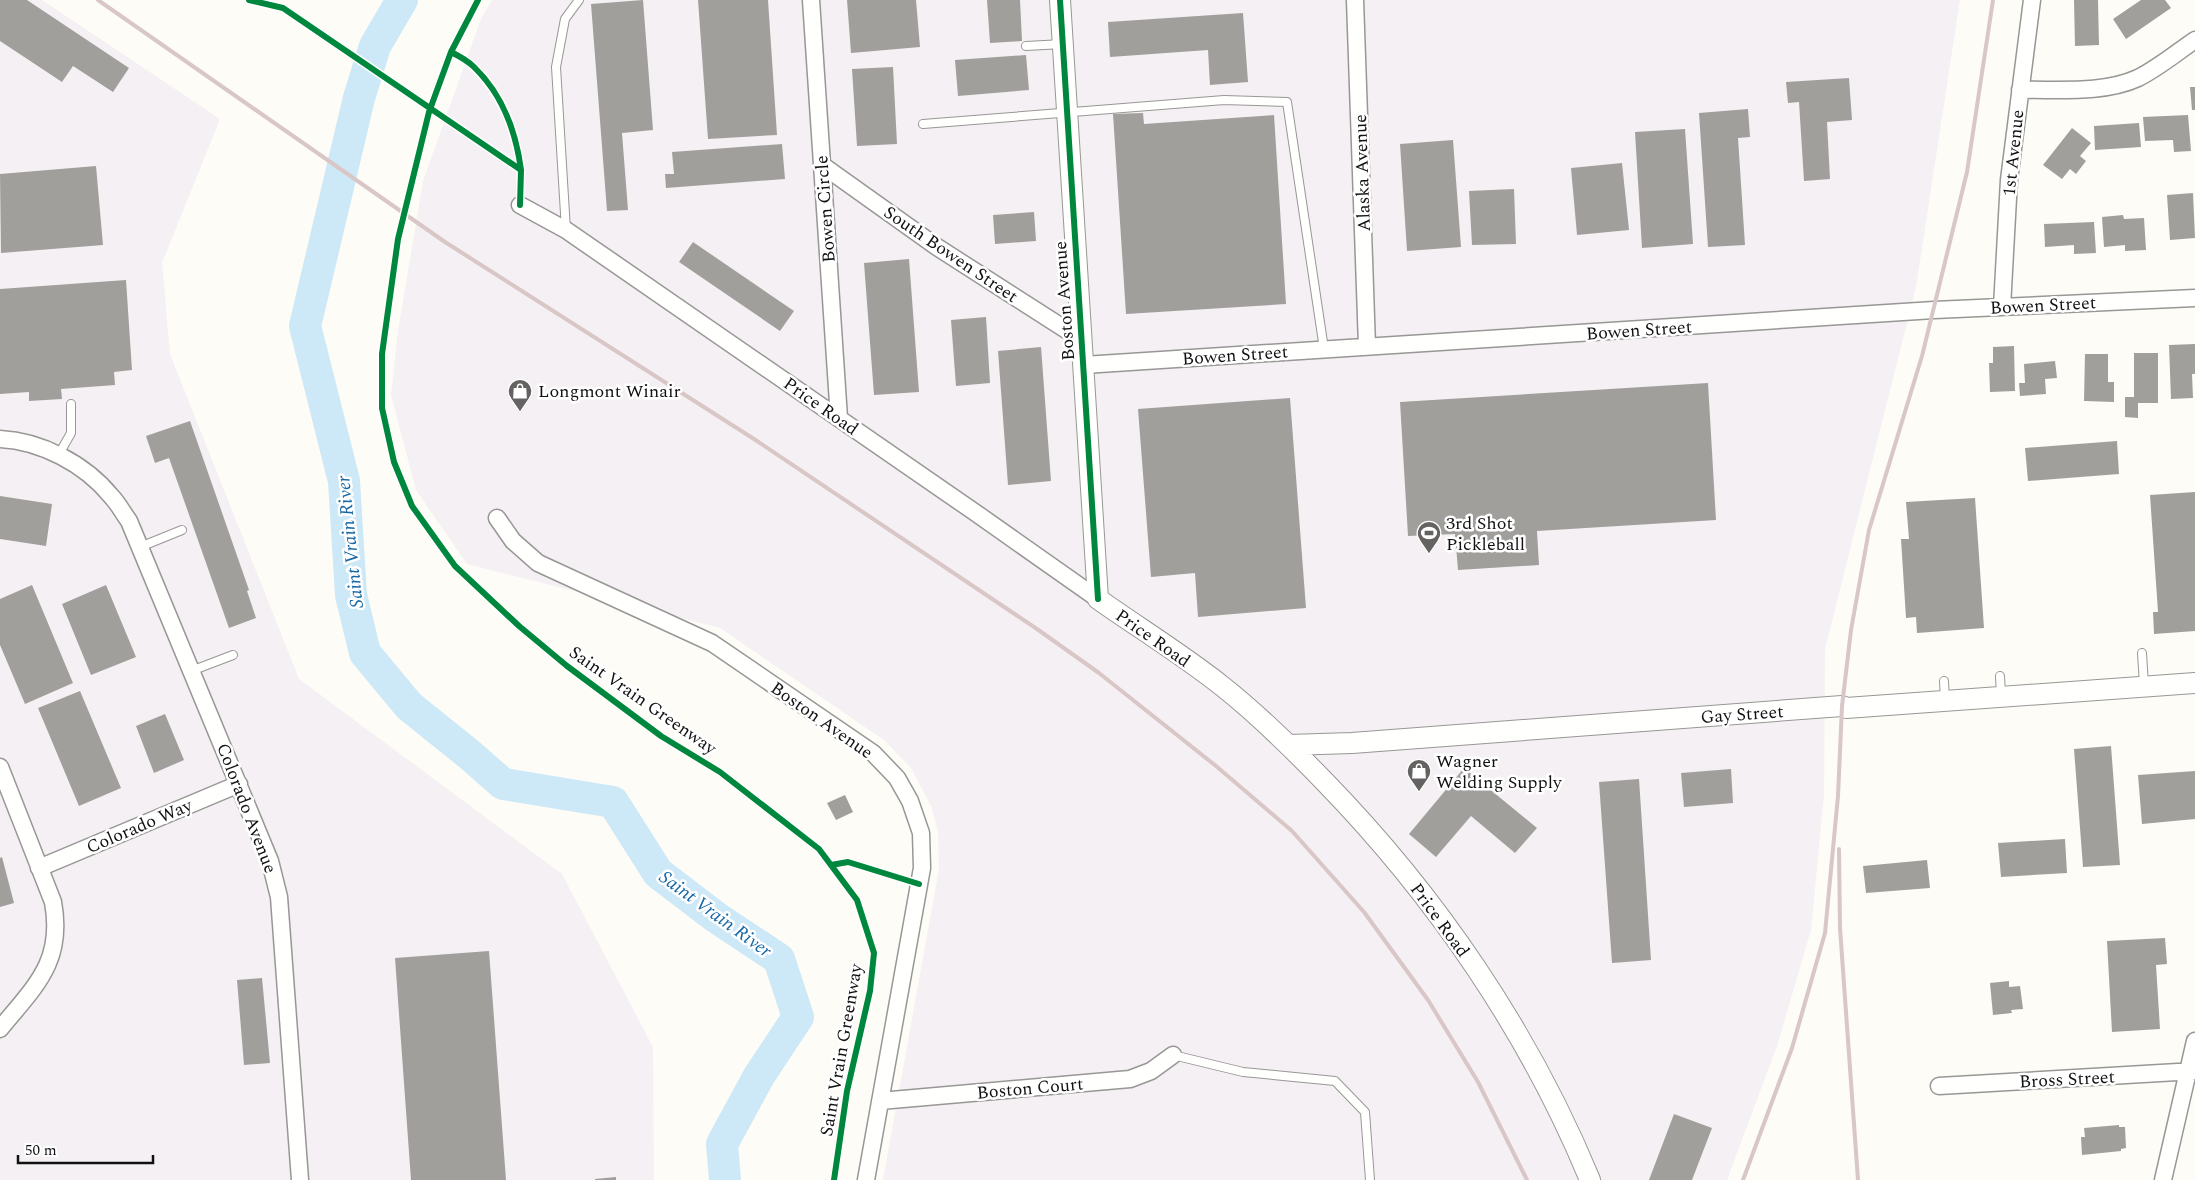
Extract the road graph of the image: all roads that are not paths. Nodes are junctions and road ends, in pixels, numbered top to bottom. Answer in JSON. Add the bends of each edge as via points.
{"nodes":[{"id":1,"x":579,"y":0,"type":"edge"},
{"id":2,"x":811,"y":0,"type":"edge"},
{"id":3,"x":1060,"y":0,"type":"edge"},
{"id":4,"x":1355,"y":0,"type":"edge"},
{"id":5,"x":2032,"y":0,"type":"edge"},
{"id":6,"x":2195,"y":40,"type":"edge"},
{"id":7,"x":1063,"y":44,"type":"junction"},
{"id":8,"x":1026,"y":46,"type":"dead end"},
{"id":9,"x":2020,"y":90,"type":"junction"},
{"id":10,"x":1067,"y":113,"type":"junction"},
{"id":11,"x":923,"y":124,"type":"dead end"},
{"id":12,"x":822,"y":165,"type":"junction"},
{"id":13,"x":520,"y":205,"type":"dead end"},
{"id":14,"x":566,"y":230,"type":"junction"},
{"id":15,"x":2195,"y":298,"type":"edge"},
{"id":16,"x":2002,"y":307,"type":"junction"},
{"id":17,"x":1082,"y":340,"type":"junction"},
{"id":18,"x":1367,"y":346,"type":"junction"},
{"id":19,"x":1324,"y":349,"type":"junction"},
{"id":20,"x":1084,"y":365,"type":"junction"},
{"id":21,"x":71,"y":404,"type":"dead end"},
{"id":22,"x":839,"y":418,"type":"junction"},
{"id":23,"x":0,"y":439,"type":"edge"},
{"id":24,"x":58,"y":456,"type":"junction"},
{"id":25,"x":497,"y":518,"type":"dead end"},
{"id":26,"x":182,"y":530,"type":"dead end"},
{"id":27,"x":140,"y":547,"type":"junction"},
{"id":28,"x":1098,"y":600,"type":"junction"},
{"id":29,"x":2142,"y":653,"type":"dead end"},
{"id":30,"x":233,"y":655,"type":"dead end"},
{"id":31,"x":191,"y":671,"type":"junction"},
{"id":32,"x":2000,"y":676,"type":"dead end"},
{"id":33,"x":1944,"y":681,"type":"dead end"},
{"id":34,"x":2195,"y":683,"type":"edge"},
{"id":35,"x":2144,"y":687,"type":"junction"},
{"id":36,"x":2002,"y":697,"type":"junction"},
{"id":37,"x":1945,"y":701,"type":"junction"},
{"id":38,"x":1289,"y":745,"type":"junction"},
{"id":39,"x":0,"y":767,"type":"edge"},
{"id":40,"x":239,"y":784,"type":"junction"},
{"id":41,"x":39,"y":868,"type":"junction"},
{"id":42,"x":0,"y":1029,"type":"edge"},
{"id":43,"x":2195,"y":1041,"type":"edge"},
{"id":44,"x":1173,"y":1055,"type":"joint"},
{"id":45,"x":2191,"y":1072,"type":"edge"},
{"id":46,"x":1939,"y":1086,"type":"dead end"},
{"id":47,"x":880,"y":1101,"type":"junction"},
{"id":48,"x":300,"y":1180,"type":"edge"},
{"id":49,"x":866,"y":1180,"type":"edge"},
{"id":50,"x":1370,"y":1180,"type":"edge"},
{"id":51,"x":1590,"y":1180,"type":"edge"},
{"id":52,"x":2163,"y":1180,"type":"edge"}],
"edges":[{"from":1,"to":14,"type":"lane","via":[[565,19],[556,66]]},
{"from":2,"to":12,"type":"street","name":"Bowen Circle"},
{"from":3,"to":7,"type":"street","name":"Boston Avenue"},
{"from":4,"to":18,"type":"street","name":"Alaska Avenue"},
{"from":5,"to":9,"type":"street","name":"1st Avenue"},
{"from":6,"to":9,"type":"street","via":[[2157,68],[2136,79],[2106,88]]},
{"from":7,"to":8,"type":"lane"},
{"from":7,"to":10,"type":"street","name":"Boston Avenue"},
{"from":9,"to":16,"type":"street","name":"1st Avenue","via":[[2009,180]]},
{"from":10,"to":11,"type":"lane"},
{"from":10,"to":17,"type":"street","name":"Boston Avenue"},
{"from":10,"to":19,"type":"lane","via":[[1224,100],[1287,102]]},
{"from":12,"to":17,"type":"street","name":"South Bowen Street","via":[[937,247]]},
{"from":12,"to":22,"type":"street","name":"Bowen Circle"},
{"from":13,"to":14,"type":"street","name":"Price Road"},
{"from":14,"to":22,"type":"street","name":"Price Road"},
{"from":15,"to":16,"type":"street","name":"Bowen Street"},
{"from":16,"to":18,"type":"street","name":"Bowen Street"},
{"from":17,"to":20,"type":"street","name":"Boston Avenue"},
{"from":18,"to":19,"type":"street","name":"Bowen Street"},
{"from":19,"to":20,"type":"street","name":"Bowen Street"},
{"from":20,"to":28,"type":"street","name":"Boston Avenue"},
{"from":21,"to":24,"type":"lane","via":[[71,433]]},
{"from":22,"to":28,"type":"street","name":"Price Road"},
{"from":23,"to":24,"type":"street","via":[[36,446]]},
{"from":24,"to":27,"type":"street","name":"Colorado Avenue","via":[[82,470],[111,496],[129,521]]},
{"from":25,"to":47,"type":"street","name":"Boston Avenue","via":[[513,541],[538,563],[712,643],[873,753],[897,778],[921,833],[922,868]]},
{"from":26,"to":27,"type":"lane"},
{"from":27,"to":31,"type":"street","name":"Colorado Avenue"},
{"from":28,"to":38,"type":"street","name":"Price Road","via":[[1222,686]]},
{"from":29,"to":35,"type":"lane"},
{"from":30,"to":31,"type":"lane"},
{"from":31,"to":40,"type":"street","name":"Colorado Avenue"},
{"from":32,"to":36,"type":"lane"},
{"from":33,"to":37,"type":"lane"},
{"from":34,"to":35,"type":"street","name":"Gay Street"},
{"from":35,"to":36,"type":"street","name":"Gay Street"},
{"from":36,"to":37,"type":"street","name":"Gay Street"},
{"from":37,"to":38,"type":"street","name":"Gay Street"},
{"from":38,"to":51,"type":"street","name":"Price Road","via":[[1365,824],[1434,908],[1501,1007],[1551,1094]]},
{"from":39,"to":41,"type":"street"},
{"from":40,"to":41,"type":"street","name":"Colorado Way"},
{"from":40,"to":48,"type":"street","name":"Colorado Avenue","via":[[270,861],[279,897]]},
{"from":41,"to":42,"type":"street","via":[[53,902],[57,923],[54,950],[43,975]]},
{"from":43,"to":45,"type":"street"},
{"from":44,"to":47,"type":"street","name":"Boston Court","via":[[1151,1071],[1130,1079]]},
{"from":44,"to":50,"type":"lane","via":[[1243,1072],[1335,1081],[1365,1112]]},
{"from":45,"to":46,"type":"street","name":"Bross Street"},
{"from":45,"to":52,"type":"street"},
{"from":47,"to":49,"type":"street","name":"Boston Avenue"}]}
